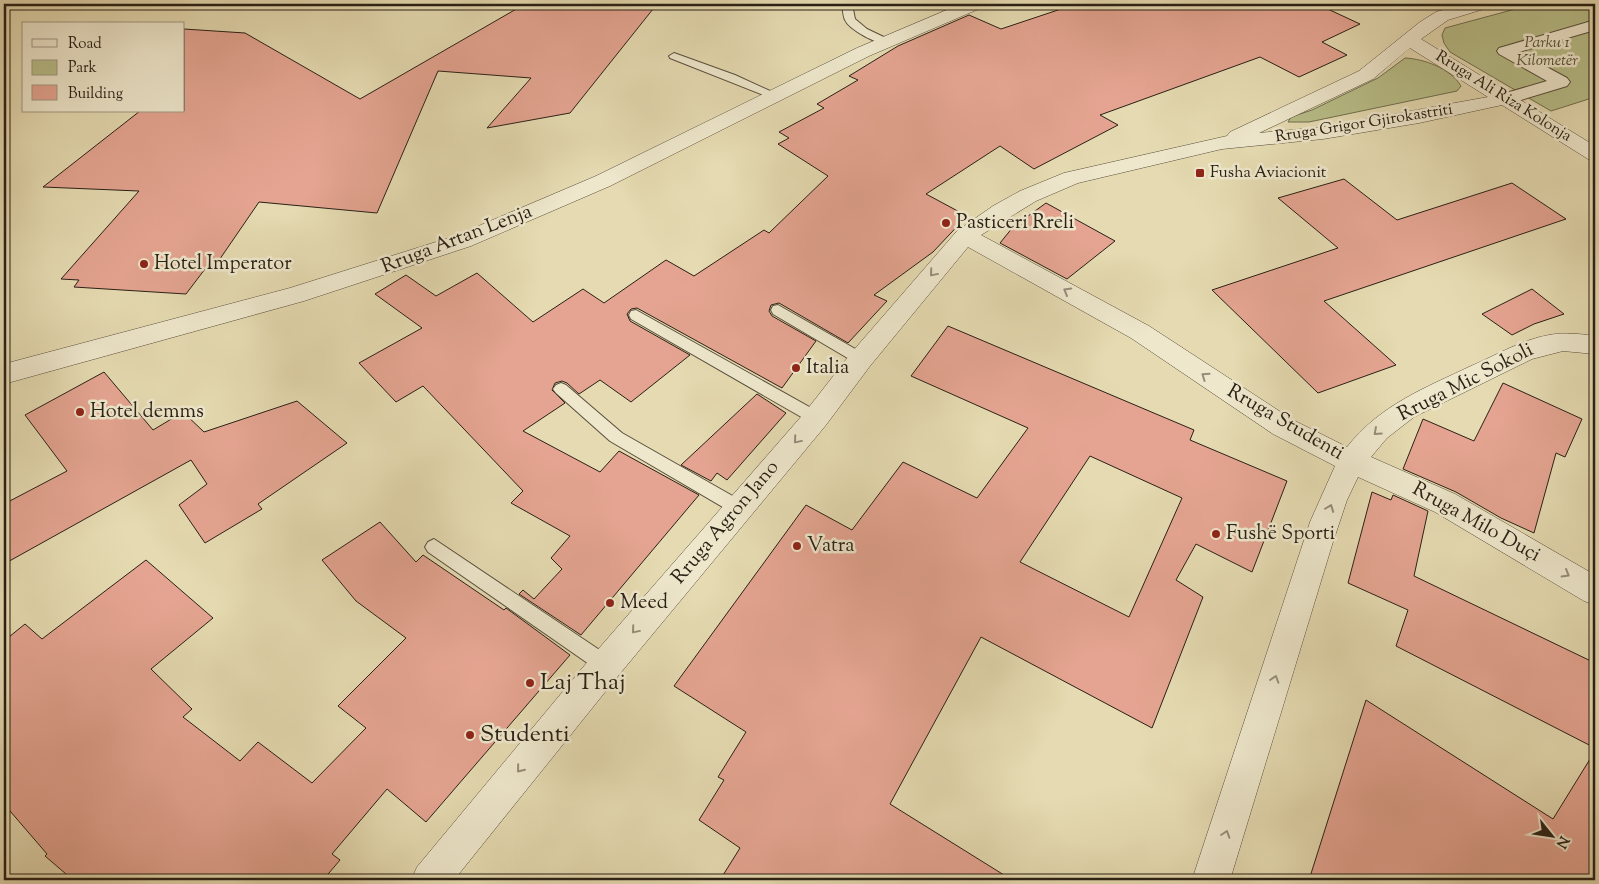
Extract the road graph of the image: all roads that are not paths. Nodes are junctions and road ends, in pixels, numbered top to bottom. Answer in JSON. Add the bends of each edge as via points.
{"nodes":[{"id":1,"x":847,"y":4,"type":"edge"},
{"id":2,"x":975,"y":4,"type":"edge"},
{"id":3,"x":1481,"y":4,"type":"edge"},
{"id":4,"x":1595,"y":25,"type":"edge"},
{"id":5,"x":1410,"y":40,"type":"junction"},
{"id":6,"x":886,"y":42,"type":"junction"},
{"id":7,"x":674,"y":56,"type":"dead end"},
{"id":8,"x":774,"y":96,"type":"junction"},
{"id":9,"x":1505,"y":99,"type":"junction"},
{"id":10,"x":1222,"y":143,"type":"junction"},
{"id":11,"x":1595,"y":155,"type":"edge"},
{"id":12,"x":965,"y":236,"type":"junction"},
{"id":13,"x":778,"y":310,"type":"dead end"},
{"id":14,"x":636,"y":315,"type":"dead end"},
{"id":15,"x":1595,"y":345,"type":"edge"},
{"id":16,"x":862,"y":359,"type":"junction"},
{"id":17,"x":4,"y":374,"type":"edge"},
{"id":18,"x":561,"y":389,"type":"dead end"},
{"id":19,"x":816,"y":418,"type":"junction"},
{"id":20,"x":1353,"y":462,"type":"junction"},
{"id":21,"x":739,"y":508,"type":"junction"},
{"id":22,"x":434,"y":547,"type":"dead end"},
{"id":23,"x":1595,"y":591,"type":"edge"},
{"id":24,"x":606,"y":665,"type":"junction"},
{"id":25,"x":430,"y":880,"type":"edge"},
{"id":26,"x":1211,"y":880,"type":"edge"}],
"edges":[{"from":1,"to":6,"type":"lane","via":[[850,20],[863,31]]},
{"from":2,"to":6,"type":"street","name":"Rruga Artan Lenja"},
{"from":3,"to":5,"type":"street","name":"Rruga Grigor Gjirokastriti","via":[[1442,16]]},
{"from":4,"to":9,"type":"street","via":[[1505,51],[1561,82]]},
{"from":5,"to":9,"type":"street","name":"Rruga Ali Riza Kolonja"},
{"from":5,"to":10,"type":"street","name":"Rruga Grigor Gjirokastriti","via":[[1366,75]]},
{"from":6,"to":8,"type":"street","name":"Rruga Artan Lenja"},
{"from":7,"to":8,"type":"lane","via":[[731,76]]},
{"from":8,"to":17,"type":"street","name":"Rruga Artan Lenja","via":[[603,181],[463,241],[296,295]]},
{"from":9,"to":10,"type":"street","name":"Rruga Grigor Gjirokastriti","via":[[1322,133]]},
{"from":9,"to":11,"type":"street","name":"Rruga Ali Riza Kolonja"},
{"from":10,"to":12,"type":"street","name":"Rruga Grigor Gjirokastriti","via":[[1071,178],[1001,210]]},
{"from":12,"to":16,"type":"street","name":"Rruga Agron Jano","one_way":true},
{"from":20,"to":12,"type":"street","name":"Rruga Studenti","one_way":true,"via":[[1283,427],[1140,332]]},
{"from":13,"to":16,"type":"lane"},
{"from":14,"to":19,"type":"lane"},
{"from":15,"to":20,"type":"street","name":"Rruga Mic Sokoli","one_way":true,"via":[[1575,340],[1552,341],[1428,398],[1379,429]]},
{"from":16,"to":19,"type":"street","name":"Rruga Agron Jano"},
{"from":18,"to":21,"type":"lane","via":[[616,437]]},
{"from":19,"to":21,"type":"street","name":"Rruga Agron Jano","one_way":true},
{"from":20,"to":23,"type":"street","name":"Rruga Milo Duçi","one_way":true,"via":[[1445,503]]},
{"from":26,"to":20,"type":"street","name":"Rruga Studenti","one_way":true,"via":[[1331,504]]},
{"from":21,"to":24,"type":"street","name":"Rruga Agron Jano","one_way":true},
{"from":22,"to":24,"type":"lane"},
{"from":24,"to":25,"type":"street","name":"Rruga Agron Jano","one_way":true}]}
